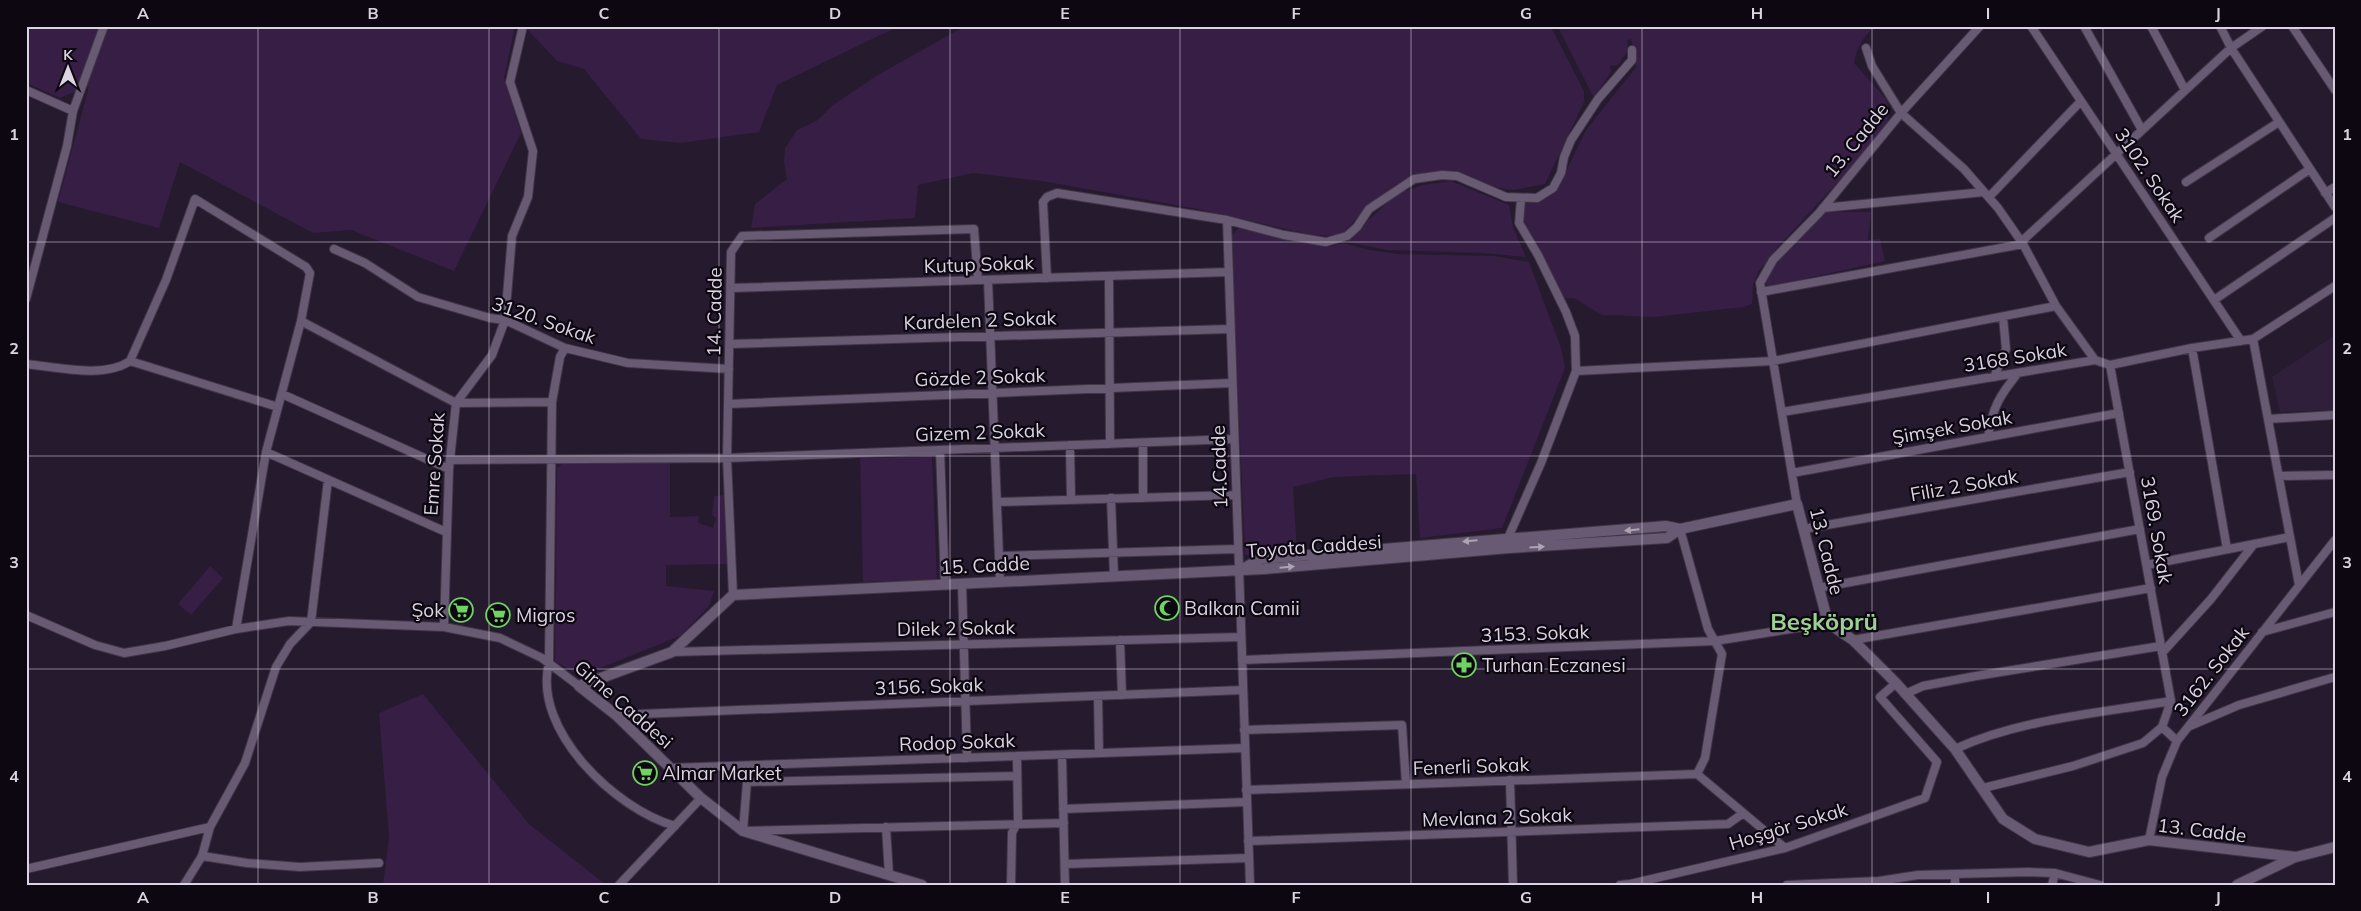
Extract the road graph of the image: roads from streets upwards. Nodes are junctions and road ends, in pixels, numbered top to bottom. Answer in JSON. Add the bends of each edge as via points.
{"nodes":[{"id":1,"x":104,"y":26,"type":"edge"},
{"id":2,"x":523,"y":26,"type":"edge"},
{"id":3,"x":1980,"y":26,"type":"edge"},
{"id":4,"x":2031,"y":26,"type":"edge"},
{"id":5,"x":2084,"y":26,"type":"edge"},
{"id":6,"x":2151,"y":26,"type":"edge"},
{"id":7,"x":2220,"y":26,"type":"edge"},
{"id":8,"x":2262,"y":26,"type":"edge"},
{"id":9,"x":2292,"y":26,"type":"edge"},
{"id":10,"x":1866,"y":48,"type":"dead end"},
{"id":11,"x":2231,"y":48,"type":"junction"},
{"id":12,"x":1632,"y":50,"type":"dead end"},
{"id":13,"x":26,"y":90,"type":"edge"},
{"id":14,"x":2185,"y":90,"type":"junction"},
{"id":15,"x":2335,"y":90,"type":"edge"},
{"id":16,"x":2081,"y":101,"type":"junction"},
{"id":17,"x":73,"y":111,"type":"junction"},
{"id":18,"x":1901,"y":113,"type":"junction"},
{"id":19,"x":2280,"y":122,"type":"junction"},
{"id":20,"x":2142,"y":130,"type":"junction"},
{"id":21,"x":2116,"y":154,"type":"junction"},
{"id":22,"x":2310,"y":169,"type":"junction"},
{"id":23,"x":2186,"y":182,"type":"dead end"},
{"id":24,"x":2335,"y":187,"type":"edge"},
{"id":25,"x":2325,"y":193,"type":"junction"},
{"id":26,"x":1986,"y":194,"type":"junction"},
{"id":27,"x":1521,"y":199,"type":"junction"},
{"id":28,"x":1823,"y":208,"type":"junction"},
{"id":29,"x":2335,"y":208,"type":"edge"},
{"id":30,"x":2335,"y":218,"type":"edge"},
{"id":31,"x":1227,"y":220,"type":"junction"},
{"id":32,"x":2209,"y":238,"type":"dead end"},
{"id":33,"x":2022,"y":243,"type":"junction"},
{"id":34,"x":334,"y":248,"type":"dead end"},
{"id":35,"x":1228,"y":272,"type":"junction"},
{"id":36,"x":1109,"y":276,"type":"junction"},
{"id":37,"x":1047,"y":278,"type":"junction"},
{"id":38,"x":978,"y":280,"type":"junction"},
{"id":39,"x":988,"y":280,"type":"junction"},
{"id":40,"x":2335,"y":286,"type":"edge"},
{"id":41,"x":732,"y":288,"type":"junction"},
{"id":42,"x":1761,"y":292,"type":"junction"},
{"id":43,"x":26,"y":299,"type":"edge"},
{"id":44,"x":2214,"y":300,"type":"junction"},
{"id":45,"x":2056,"y":306,"type":"junction"},
{"id":46,"x":2003,"y":317,"type":"junction"},
{"id":47,"x":505,"y":320,"type":"junction"},
{"id":48,"x":301,"y":321,"type":"junction"},
{"id":49,"x":1230,"y":329,"type":"junction"},
{"id":50,"x":1109,"y":333,"type":"junction"},
{"id":51,"x":990,"y":336,"type":"junction"},
{"id":52,"x":2254,"y":340,"type":"junction"},
{"id":53,"x":2241,"y":341,"type":"junction"},
{"id":54,"x":730,"y":344,"type":"junction"},
{"id":55,"x":565,"y":348,"type":"junction"},
{"id":56,"x":2192,"y":348,"type":"junction"},
{"id":57,"x":2095,"y":360,"type":"junction"},
{"id":58,"x":130,"y":361,"type":"junction"},
{"id":59,"x":1773,"y":361,"type":"junction"},
{"id":60,"x":26,"y":364,"type":"edge"},
{"id":61,"x":2110,"y":365,"type":"junction"},
{"id":62,"x":729,"y":369,"type":"junction"},
{"id":63,"x":1576,"y":371,"type":"junction"},
{"id":64,"x":2018,"y":373,"type":"junction"},
{"id":65,"x":1994,"y":376,"type":"junction"},
{"id":66,"x":1232,"y":383,"type":"junction"},
{"id":67,"x":1110,"y":388,"type":"junction"},
{"id":68,"x":992,"y":393,"type":"junction"},
{"id":69,"x":282,"y":394,"type":"junction"},
{"id":70,"x":552,"y":402,"type":"junction"},
{"id":71,"x":456,"y":403,"type":"junction"},
{"id":72,"x":728,"y":404,"type":"junction"},
{"id":73,"x":278,"y":407,"type":"junction"},
{"id":74,"x":1782,"y":412,"type":"junction"},
{"id":75,"x":2119,"y":413,"type":"junction"},
{"id":76,"x":2335,"y":415,"type":"edge"},
{"id":77,"x":2268,"y":419,"type":"junction"},
{"id":78,"x":1988,"y":437,"type":"junction"},
{"id":79,"x":1234,"y":439,"type":"junction"},
{"id":80,"x":1143,"y":443,"type":"junction"},
{"id":81,"x":1110,"y":444,"type":"junction"},
{"id":82,"x":1070,"y":445,"type":"junction"},
{"id":83,"x":995,"y":448,"type":"junction"},
{"id":84,"x":940,"y":450,"type":"junction"},
{"id":85,"x":266,"y":452,"type":"junction"},
{"id":86,"x":727,"y":458,"type":"junction"},
{"id":87,"x":553,"y":459,"type":"junction"},
{"id":88,"x":450,"y":460,"type":"junction"},
{"id":89,"x":449,"y":469,"type":"junction"},
{"id":90,"x":2130,"y":472,"type":"junction"},
{"id":91,"x":1792,"y":473,"type":"junction"},
{"id":92,"x":2335,"y":475,"type":"edge"},
{"id":93,"x":2279,"y":476,"type":"junction"},
{"id":94,"x":328,"y":480,"type":"junction"},
{"id":95,"x":1236,"y":495,"type":"junction"},
{"id":96,"x":1111,"y":498,"type":"junction"},
{"id":97,"x":1143,"y":498,"type":"junction"},
{"id":98,"x":1071,"y":500,"type":"junction"},
{"id":99,"x":997,"y":502,"type":"junction"},
{"id":100,"x":1797,"y":504,"type":"junction"},
{"id":101,"x":1680,"y":529,"type":"junction"},
{"id":102,"x":2140,"y":529,"type":"junction"},
{"id":103,"x":1804,"y":530,"type":"junction"},
{"id":104,"x":446,"y":532,"type":"junction"},
{"id":105,"x":2290,"y":537,"type":"junction"},
{"id":106,"x":2335,"y":540,"type":"edge"},
{"id":107,"x":1509,"y":543,"type":"junction"},
{"id":108,"x":2254,"y":544,"type":"junction"},
{"id":109,"x":1238,"y":549,"type":"junction"},
{"id":110,"x":2227,"y":549,"type":"junction"},
{"id":111,"x":1113,"y":552,"type":"junction"},
{"id":112,"x":999,"y":556,"type":"junction"},
{"id":113,"x":2146,"y":565,"type":"junction"},
{"id":114,"x":1239,"y":570,"type":"junction"},
{"id":115,"x":1114,"y":576,"type":"junction"},
{"id":116,"x":1000,"y":582,"type":"junction"},
{"id":117,"x":945,"y":584,"type":"junction"},
{"id":118,"x":962,"y":584,"type":"junction"},
{"id":119,"x":2299,"y":585,"type":"junction"},
{"id":120,"x":1818,"y":588,"type":"junction"},
{"id":121,"x":2150,"y":588,"type":"junction"},
{"id":122,"x":734,"y":594,"type":"junction"},
{"id":123,"x":2335,"y":612,"type":"edge"},
{"id":124,"x":26,"y":615,"type":"edge"},
{"id":125,"x":311,"y":622,"type":"junction"},
{"id":126,"x":1828,"y":622,"type":"junction"},
{"id":127,"x":444,"y":627,"type":"junction"},
{"id":128,"x":236,"y":629,"type":"junction"},
{"id":129,"x":2262,"y":632,"type":"junction"},
{"id":130,"x":1241,"y":637,"type":"junction"},
{"id":131,"x":1120,"y":640,"type":"junction"},
{"id":132,"x":1853,"y":640,"type":"junction"},
{"id":133,"x":1715,"y":641,"type":"junction"},
{"id":134,"x":964,"y":644,"type":"junction"},
{"id":135,"x":2162,"y":650,"type":"junction"},
{"id":136,"x":672,"y":652,"type":"junction"},
{"id":137,"x":1242,"y":660,"type":"junction"},
{"id":138,"x":549,"y":663,"type":"junction"},
{"id":139,"x":2335,"y":677,"type":"edge"},
{"id":140,"x":1896,"y":684,"type":"junction"},
{"id":141,"x":579,"y":686,"type":"junction"},
{"id":142,"x":1243,"y":690,"type":"junction"},
{"id":143,"x":1905,"y":694,"type":"junction"},
{"id":144,"x":1122,"y":695,"type":"junction"},
{"id":145,"x":1098,"y":696,"type":"junction"},
{"id":146,"x":965,"y":701,"type":"junction"},
{"id":147,"x":2171,"y":702,"type":"junction"},
{"id":148,"x":616,"y":715,"type":"junction"},
{"id":149,"x":2162,"y":727,"type":"junction"},
{"id":150,"x":2188,"y":727,"type":"junction"},
{"id":151,"x":1244,"y":730,"type":"junction"},
{"id":152,"x":2177,"y":741,"type":"junction"},
{"id":153,"x":1245,"y":748,"type":"junction"},
{"id":154,"x":1955,"y":749,"type":"junction"},
{"id":155,"x":1099,"y":753,"type":"junction"},
{"id":156,"x":1062,"y":755,"type":"junction"},
{"id":157,"x":1016,"y":756,"type":"junction"},
{"id":158,"x":967,"y":758,"type":"junction"},
{"id":159,"x":670,"y":768,"type":"junction"},
{"id":160,"x":1697,"y":774,"type":"junction"},
{"id":161,"x":1017,"y":776,"type":"junction"},
{"id":162,"x":1510,"y":780,"type":"junction"},
{"id":163,"x":1406,"y":784,"type":"junction"},
{"id":164,"x":1983,"y":788,"type":"junction"},
{"id":165,"x":1246,"y":790,"type":"junction"},
{"id":166,"x":701,"y":798,"type":"junction"},
{"id":167,"x":1247,"y":802,"type":"junction"},
{"id":168,"x":1063,"y":809,"type":"junction"},
{"id":169,"x":1742,"y":814,"type":"junction"},
{"id":170,"x":1064,"y":823,"type":"junction"},
{"id":171,"x":1014,"y":824,"type":"junction"},
{"id":172,"x":675,"y":826,"type":"junction"},
{"id":173,"x":210,"y":827,"type":"junction"},
{"id":174,"x":886,"y":827,"type":"junction"},
{"id":175,"x":743,"y":830,"type":"junction"},
{"id":176,"x":1512,"y":832,"type":"junction"},
{"id":177,"x":2149,"y":840,"type":"junction"},
{"id":178,"x":1248,"y":841,"type":"junction"},
{"id":179,"x":2335,"y":847,"type":"edge"},
{"id":180,"x":1784,"y":848,"type":"junction"},
{"id":181,"x":202,"y":856,"type":"junction"},
{"id":182,"x":2296,"y":857,"type":"junction"},
{"id":183,"x":1249,"y":858,"type":"junction"},
{"id":184,"x":379,"y":863,"type":"dead end"},
{"id":185,"x":1065,"y":864,"type":"junction"},
{"id":186,"x":26,"y":869,"type":"edge"},
{"id":187,"x":2056,"y":873,"type":"junction"},
{"id":188,"x":1955,"y":874,"type":"junction"},
{"id":189,"x":889,"y":875,"type":"junction"},
{"id":190,"x":1918,"y":875,"type":"junction"},
{"id":191,"x":2255,"y":880,"type":"edge"},
{"id":192,"x":184,"y":885,"type":"edge"},
{"id":193,"x":618,"y":885,"type":"edge"},
{"id":194,"x":922,"y":885,"type":"edge"},
{"id":195,"x":1011,"y":885,"type":"edge"},
{"id":196,"x":1065,"y":885,"type":"edge"},
{"id":197,"x":1250,"y":885,"type":"edge"},
{"id":198,"x":1513,"y":885,"type":"edge"},
{"id":199,"x":1620,"y":885,"type":"edge"},
{"id":200,"x":1630,"y":885,"type":"edge"},
{"id":201,"x":1787,"y":885,"type":"edge"},
{"id":202,"x":1918,"y":885,"type":"edge"},
{"id":203,"x":1955,"y":885,"type":"edge"},
{"id":204,"x":2052,"y":885,"type":"edge"},
{"id":205,"x":2100,"y":885,"type":"edge"},
{"id":206,"x":2237,"y":885,"type":"edge"}],
"edges":[{"from":1,"to":17,"type":"street"},
{"from":2,"to":47,"type":"street","name":"Emre Sokak","via":[[510,82],[533,151],[528,197],[512,236]]},
{"from":3,"to":18,"type":"street","name":"13. Cadde"},
{"from":4,"to":16,"type":"street","name":"3102. Sokak"},
{"from":5,"to":20,"type":"street"},
{"from":6,"to":14,"type":"street"},
{"from":7,"to":11,"type":"street"},
{"from":8,"to":11,"type":"street"},
{"from":9,"to":15,"type":"street"},
{"from":10,"to":18,"type":"street","via":[[1872,66]]},
{"from":11,"to":14,"type":"street"},
{"from":11,"to":19,"type":"street"},
{"from":12,"to":27,"type":"street","via":[[1632,60],[1598,99],[1571,140],[1562,173],[1553,188],[1537,198]]},
{"from":13,"to":17,"type":"street"},
{"from":14,"to":20,"type":"street"},
{"from":16,"to":21,"type":"street","name":"3102. Sokak"},
{"from":16,"to":26,"type":"street"},
{"from":17,"to":43,"type":"street","via":[[67,146]]},
{"from":18,"to":26,"type":"street","via":[[1964,169]]},
{"from":18,"to":28,"type":"street","name":"13. Cadde"},
{"from":19,"to":22,"type":"street"},
{"from":19,"to":23,"type":"street"},
{"from":20,"to":21,"type":"street"},
{"from":21,"to":33,"type":"street"},
{"from":21,"to":44,"type":"street","name":"3102. Sokak"},
{"from":22,"to":25,"type":"street"},
{"from":22,"to":32,"type":"street"},
{"from":24,"to":25,"type":"street"},
{"from":25,"to":29,"type":"street"},
{"from":26,"to":28,"type":"street"},
{"from":26,"to":33,"type":"street"},
{"from":27,"to":31,"type":"street","via":[[1506,197],[1466,179],[1442,175],[1414,179],[1400,186],[1369,209],[1347,236],[1326,242]]},
{"from":27,"to":63,"type":"street","via":[[1519,223],[1538,255],[1575,336]]},
{"from":28,"to":42,"type":"street","name":"13. Cadde","via":[[1773,260],[1760,283]]},
{"from":30,"to":44,"type":"street"},
{"from":31,"to":35,"type":"street","name":"14.Cadde"},
{"from":31,"to":37,"type":"street","via":[[1057,194],[1047,196],[1043,202]]},
{"from":33,"to":42,"type":"street"},
{"from":33,"to":45,"type":"street"},
{"from":34,"to":47,"type":"street","name":"3120. Sokak","via":[[365,263],[418,297]]},
{"from":35,"to":36,"type":"street","name":"Kutup Sokak"},
{"from":35,"to":49,"type":"street","name":"14.Cadde"},
{"from":36,"to":37,"type":"street","name":"Kutup Sokak"},
{"from":36,"to":50,"type":"street"},
{"from":37,"to":39,"type":"street","name":"Kutup Sokak"},
{"from":38,"to":39,"type":"street","name":"Kutup Sokak"},
{"from":38,"to":41,"type":"street","name":"Kutup Sokak"},
{"from":38,"to":41,"type":"street","name":"14. Cadde","via":[[974,229],[742,236],[731,252]]},
{"from":39,"to":51,"type":"street"},
{"from":40,"to":52,"type":"street"},
{"from":41,"to":54,"type":"street","name":"14. Cadde"},
{"from":42,"to":59,"type":"street","name":"13. Cadde"},
{"from":44,"to":53,"type":"street","name":"3102. Sokak"},
{"from":45,"to":46,"type":"street"},
{"from":45,"to":57,"type":"street"},
{"from":46,"to":59,"type":"street"},
{"from":46,"to":65,"type":"street","via":[[2006,348]]},
{"from":47,"to":55,"type":"street","name":"3120. Sokak"},
{"from":47,"to":71,"type":"street","name":"Emre Sokak","via":[[492,355]]},
{"from":48,"to":58,"type":"street","via":[[310,281],[306,267],[195,199],[166,280]]},
{"from":48,"to":69,"type":"street"},
{"from":48,"to":71,"type":"street"},
{"from":49,"to":50,"type":"street","name":"Kardelen 2 Sokak"},
{"from":49,"to":66,"type":"street","name":"14.Cadde"},
{"from":50,"to":51,"type":"street","name":"Kardelen 2 Sokak"},
{"from":50,"to":67,"type":"street"},
{"from":51,"to":54,"type":"street","name":"Kardelen 2 Sokak"},
{"from":51,"to":68,"type":"street"},
{"from":52,"to":53,"type":"street"},
{"from":52,"to":77,"type":"street"},
{"from":53,"to":56,"type":"street"},
{"from":54,"to":62,"type":"street","name":"14. Cadde"},
{"from":55,"to":62,"type":"street","name":"3120. Sokak","via":[[628,362]]},
{"from":55,"to":70,"type":"street","via":[[560,357]]},
{"from":56,"to":61,"type":"street"},
{"from":56,"to":110,"type":"street"},
{"from":57,"to":61,"type":"street","name":"3168 Sokak"},
{"from":57,"to":64,"type":"street","name":"3168 Sokak"},
{"from":58,"to":60,"type":"street","via":[[101,371]]},
{"from":58,"to":73,"type":"street"},
{"from":59,"to":63,"type":"street"},
{"from":59,"to":74,"type":"street","name":"13. Cadde"},
{"from":61,"to":75,"type":"street","name":"3169. Sokak"},
{"from":62,"to":72,"type":"street","name":"14. Cadde"},
{"from":63,"to":107,"type":"street"},
{"from":64,"to":65,"type":"street","name":"3168 Sokak"},
{"from":64,"to":78,"type":"street","via":[[2001,394],[1992,413]]},
{"from":65,"to":74,"type":"street","name":"3168 Sokak"},
{"from":66,"to":67,"type":"street","name":"Gözde 2 Sokak"},
{"from":66,"to":79,"type":"street","name":"14.Cadde"},
{"from":67,"to":68,"type":"street","name":"Gözde 2 Sokak"},
{"from":67,"to":81,"type":"street"},
{"from":68,"to":72,"type":"street","name":"Gözde 2 Sokak"},
{"from":68,"to":83,"type":"street"},
{"from":69,"to":73,"type":"street"},
{"from":69,"to":89,"type":"street"},
{"from":70,"to":71,"type":"street"},
{"from":70,"to":87,"type":"street"},
{"from":71,"to":88,"type":"street","name":"Emre Sokak"},
{"from":72,"to":86,"type":"street","name":"14. Cadde"},
{"from":73,"to":85,"type":"street"},
{"from":74,"to":91,"type":"street","name":"13. Cadde"},
{"from":75,"to":78,"type":"street","name":"Şimşek Sokak"},
{"from":75,"to":90,"type":"street","name":"3169. Sokak"},
{"from":76,"to":77,"type":"street"},
{"from":77,"to":93,"type":"street"},
{"from":78,"to":91,"type":"street","name":"Şimşek Sokak"},
{"from":79,"to":80,"type":"street","name":"Gizem 2 Sokak"},
{"from":79,"to":95,"type":"street","name":"14.Cadde"},
{"from":80,"to":81,"type":"street","name":"Gizem 2 Sokak"},
{"from":80,"to":97,"type":"street"},
{"from":81,"to":82,"type":"street","name":"Gizem 2 Sokak"},
{"from":82,"to":83,"type":"street","name":"Gizem 2 Sokak"},
{"from":82,"to":98,"type":"street"},
{"from":83,"to":84,"type":"street","name":"Gizem 2 Sokak"},
{"from":83,"to":99,"type":"street"},
{"from":84,"to":86,"type":"street","name":"Gizem 2 Sokak"},
{"from":84,"to":117,"type":"street"},
{"from":85,"to":94,"type":"street"},
{"from":85,"to":128,"type":"street"},
{"from":86,"to":87,"type":"street","name":"Gizem 2 Sokak"},
{"from":86,"to":122,"type":"street","name":"14. Cadde"},
{"from":87,"to":88,"type":"street","name":"Gizem 2 Sokak"},
{"from":87,"to":138,"type":"street"},
{"from":88,"to":89,"type":"street","name":"Emre Sokak"},
{"from":89,"to":104,"type":"street","name":"Emre Sokak"},
{"from":90,"to":102,"type":"street","name":"3169. Sokak"},
{"from":90,"to":103,"type":"street","name":"Filiz 2 Sokak"},
{"from":91,"to":100,"type":"street","name":"13. Cadde"},
{"from":92,"to":93,"type":"street"},
{"from":93,"to":105,"type":"street"},
{"from":94,"to":104,"type":"street"},
{"from":94,"to":125,"type":"street"},
{"from":95,"to":97,"type":"street"},
{"from":95,"to":109,"type":"street","name":"14.Cadde"},
{"from":96,"to":97,"type":"street"},
{"from":96,"to":98,"type":"street"},
{"from":96,"to":111,"type":"street"},
{"from":98,"to":99,"type":"street"},
{"from":99,"to":112,"type":"street"},
{"from":100,"to":101,"type":"street","name":"Toyota Caddesi"},
{"from":100,"to":103,"type":"street","name":"13. Cadde"},
{"from":101,"to":107,"type":"street","name":"Toyota Caddesi","via":[[1667,538]]},
{"from":101,"to":133,"type":"street","via":[[1708,629]]},
{"from":102,"to":113,"type":"street","name":"3169. Sokak"},
{"from":102,"to":120,"type":"street"},
{"from":103,"to":120,"type":"street","name":"13. Cadde"},
{"from":104,"to":127,"type":"street","name":"Emre Sokak"},
{"from":105,"to":108,"type":"street"},
{"from":105,"to":119,"type":"street"},
{"from":106,"to":119,"type":"street","name":"3162. Sokak"},
{"from":107,"to":114,"type":"street","name":"Toyota Caddesi"},
{"from":108,"to":110,"type":"street"},
{"from":108,"to":135,"type":"street","via":[[2211,599]]},
{"from":109,"to":111,"type":"street"},
{"from":109,"to":114,"type":"street","name":"14.Cadde"},
{"from":110,"to":113,"type":"street"},
{"from":111,"to":112,"type":"street"},
{"from":111,"to":115,"type":"street"},
{"from":112,"to":116,"type":"street"},
{"from":113,"to":121,"type":"street","name":"3169. Sokak"},
{"from":114,"to":115,"type":"street","name":"15. Cadde"},
{"from":114,"to":130,"type":"street","name":"14.Cadde"},
{"from":115,"to":116,"type":"street","name":"15. Cadde"},
{"from":116,"to":118,"type":"street","name":"15. Cadde"},
{"from":117,"to":118,"type":"street","name":"15. Cadde"},
{"from":117,"to":122,"type":"street","name":"15. Cadde"},
{"from":118,"to":134,"type":"street"},
{"from":119,"to":129,"type":"street","name":"3162. Sokak"},
{"from":120,"to":126,"type":"street","name":"13. Cadde"},
{"from":121,"to":132,"type":"street"},
{"from":121,"to":135,"type":"street","name":"3169. Sokak"},
{"from":122,"to":136,"type":"street"},
{"from":123,"to":129,"type":"street"},
{"from":124,"to":128,"type":"street","name":"Girne Caddesi","via":[[95,645],[124,653]]},
{"from":125,"to":127,"type":"street","name":"Girne Caddesi"},
{"from":125,"to":128,"type":"street","name":"Girne Caddesi","via":[[289,621]]},
{"from":125,"to":173,"type":"street","via":[[290,644],[276,667],[245,762]]},
{"from":126,"to":132,"type":"street","name":"13. Cadde"},
{"from":126,"to":133,"type":"street","name":"3153. Sokak"},
{"from":127,"to":138,"type":"street","name":"Girne Caddesi","via":[[500,638]]},
{"from":129,"to":150,"type":"street","name":"3162. Sokak"},
{"from":130,"to":131,"type":"street","name":"Dilek 2 Sokak"},
{"from":130,"to":137,"type":"street","name":"14.Cadde"},
{"from":131,"to":134,"type":"street","name":"Dilek 2 Sokak"},
{"from":131,"to":144,"type":"street"},
{"from":132,"to":140,"type":"street","name":"13. Cadde"},
{"from":133,"to":137,"type":"street","name":"3153. Sokak"},
{"from":133,"to":160,"type":"street","via":[[1722,654],[1704,758]]},
{"from":134,"to":136,"type":"street","name":"Dilek 2 Sokak"},
{"from":134,"to":146,"type":"street"},
{"from":135,"to":143,"type":"street","via":[[1967,678],[1923,686]]},
{"from":135,"to":147,"type":"street","name":"3169. Sokak"},
{"from":136,"to":141,"type":"street"},
{"from":137,"to":142,"type":"street","name":"14.Cadde"},
{"from":138,"to":141,"type":"street","name":"Girne Caddesi"},
{"from":138,"to":172,"type":"street","via":[[545,680],[551,703],[573,752],[600,782],[627,804],[646,816]]},
{"from":139,"to":150,"type":"street","via":[[2239,705]]},
{"from":140,"to":143,"type":"street","name":"13. Cadde"},
{"from":140,"to":180,"type":"street","name":"Hoşgör Sokak","via":[[1880,697],[1937,762],[1925,798]]},
{"from":141,"to":148,"type":"street","name":"Girne Caddesi"},
{"from":142,"to":144,"type":"street","name":"3156. Sokak"},
{"from":142,"to":151,"type":"street","name":"14.Cadde"},
{"from":143,"to":154,"type":"street","name":"13. Cadde"},
{"from":144,"to":145,"type":"street","name":"3156. Sokak"},
{"from":145,"to":146,"type":"street","name":"3156. Sokak"},
{"from":145,"to":155,"type":"street"},
{"from":146,"to":148,"type":"street","name":"3156. Sokak"},
{"from":146,"to":158,"type":"street"},
{"from":147,"to":149,"type":"street"},
{"from":147,"to":154,"type":"street","via":[[1993,734]]},
{"from":148,"to":159,"type":"street","name":"Girne Caddesi"},
{"from":149,"to":152,"type":"street"},
{"from":149,"to":164,"type":"street","via":[[2143,743],[2073,766]]},
{"from":150,"to":152,"type":"street","name":"3162. Sokak"},
{"from":151,"to":153,"type":"street","name":"14.Cadde"},
{"from":151,"to":163,"type":"street","via":[[1402,725]]},
{"from":152,"to":177,"type":"street","name":"3162. Sokak","via":[[2162,777]]},
{"from":153,"to":155,"type":"street","name":"Rodop Sokak"},
{"from":153,"to":165,"type":"street","name":"14.Cadde"},
{"from":154,"to":164,"type":"street","name":"13. Cadde"},
{"from":155,"to":156,"type":"street","name":"Rodop Sokak"},
{"from":156,"to":157,"type":"street","name":"Rodop Sokak"},
{"from":156,"to":168,"type":"street"},
{"from":157,"to":158,"type":"street","name":"Rodop Sokak"},
{"from":157,"to":161,"type":"street"},
{"from":158,"to":159,"type":"street","name":"Rodop Sokak"},
{"from":159,"to":166,"type":"street","name":"Girne Caddesi"},
{"from":160,"to":162,"type":"street","name":"Fenerli Sokak"},
{"from":160,"to":169,"type":"street"},
{"from":161,"to":171,"type":"street","via":[[1018,821]]},
{"from":161,"to":175,"type":"street","via":[[747,782]]},
{"from":162,"to":163,"type":"street","name":"Fenerli Sokak"},
{"from":162,"to":176,"type":"street"},
{"from":163,"to":165,"type":"street","name":"Fenerli Sokak"},
{"from":164,"to":177,"type":"street","name":"13. Cadde","via":[[2003,819],[2035,840],[2089,852]]},
{"from":165,"to":167,"type":"street","name":"14.Cadde"},
{"from":166,"to":172,"type":"street"},
{"from":166,"to":175,"type":"street","name":"Girne Caddesi"},
{"from":167,"to":168,"type":"street"},
{"from":167,"to":178,"type":"street","name":"14.Cadde"},
{"from":168,"to":170,"type":"street"},
{"from":169,"to":176,"type":"street","name":"Mevlana 2 Sokak","via":[[1728,824]]},
{"from":169,"to":180,"type":"street"},
{"from":170,"to":171,"type":"street"},
{"from":170,"to":185,"type":"street"},
{"from":171,"to":174,"type":"street"},
{"from":171,"to":195,"type":"street"},
{"from":172,"to":193,"type":"street"},
{"from":173,"to":181,"type":"street"},
{"from":173,"to":186,"type":"street"},
{"from":174,"to":175,"type":"street"},
{"from":174,"to":189,"type":"street"},
{"from":175,"to":189,"type":"street","name":"Girne Caddesi"},
{"from":176,"to":178,"type":"street","name":"Mevlana 2 Sokak"},
{"from":176,"to":198,"type":"street"},
{"from":177,"to":182,"type":"street","name":"13. Cadde"},
{"from":178,"to":183,"type":"street","name":"14.Cadde"},
{"from":179,"to":182,"type":"street","name":"13. Cadde"},
{"from":180,"to":200,"type":"street","name":"Hoşgör Sokak"},
{"from":181,"to":184,"type":"street","via":[[300,867]]},
{"from":181,"to":192,"type":"street"},
{"from":182,"to":191,"type":"street","via":[[2275,865]]},
{"from":183,"to":185,"type":"street"},
{"from":183,"to":197,"type":"street","name":"14.Cadde"},
{"from":185,"to":196,"type":"street"},
{"from":187,"to":188,"type":"street"},
{"from":187,"to":204,"type":"street"},
{"from":187,"to":205,"type":"street"},
{"from":188,"to":190,"type":"street"},
{"from":188,"to":203,"type":"street"},
{"from":189,"to":194,"type":"street","name":"Girne Caddesi"},
{"from":190,"to":201,"type":"street"},
{"from":190,"to":202,"type":"street"},
{"from":191,"to":206,"type":"street"},
{"from":199,"to":200,"type":"street","name":"Hoşgör Sokak"}]}
